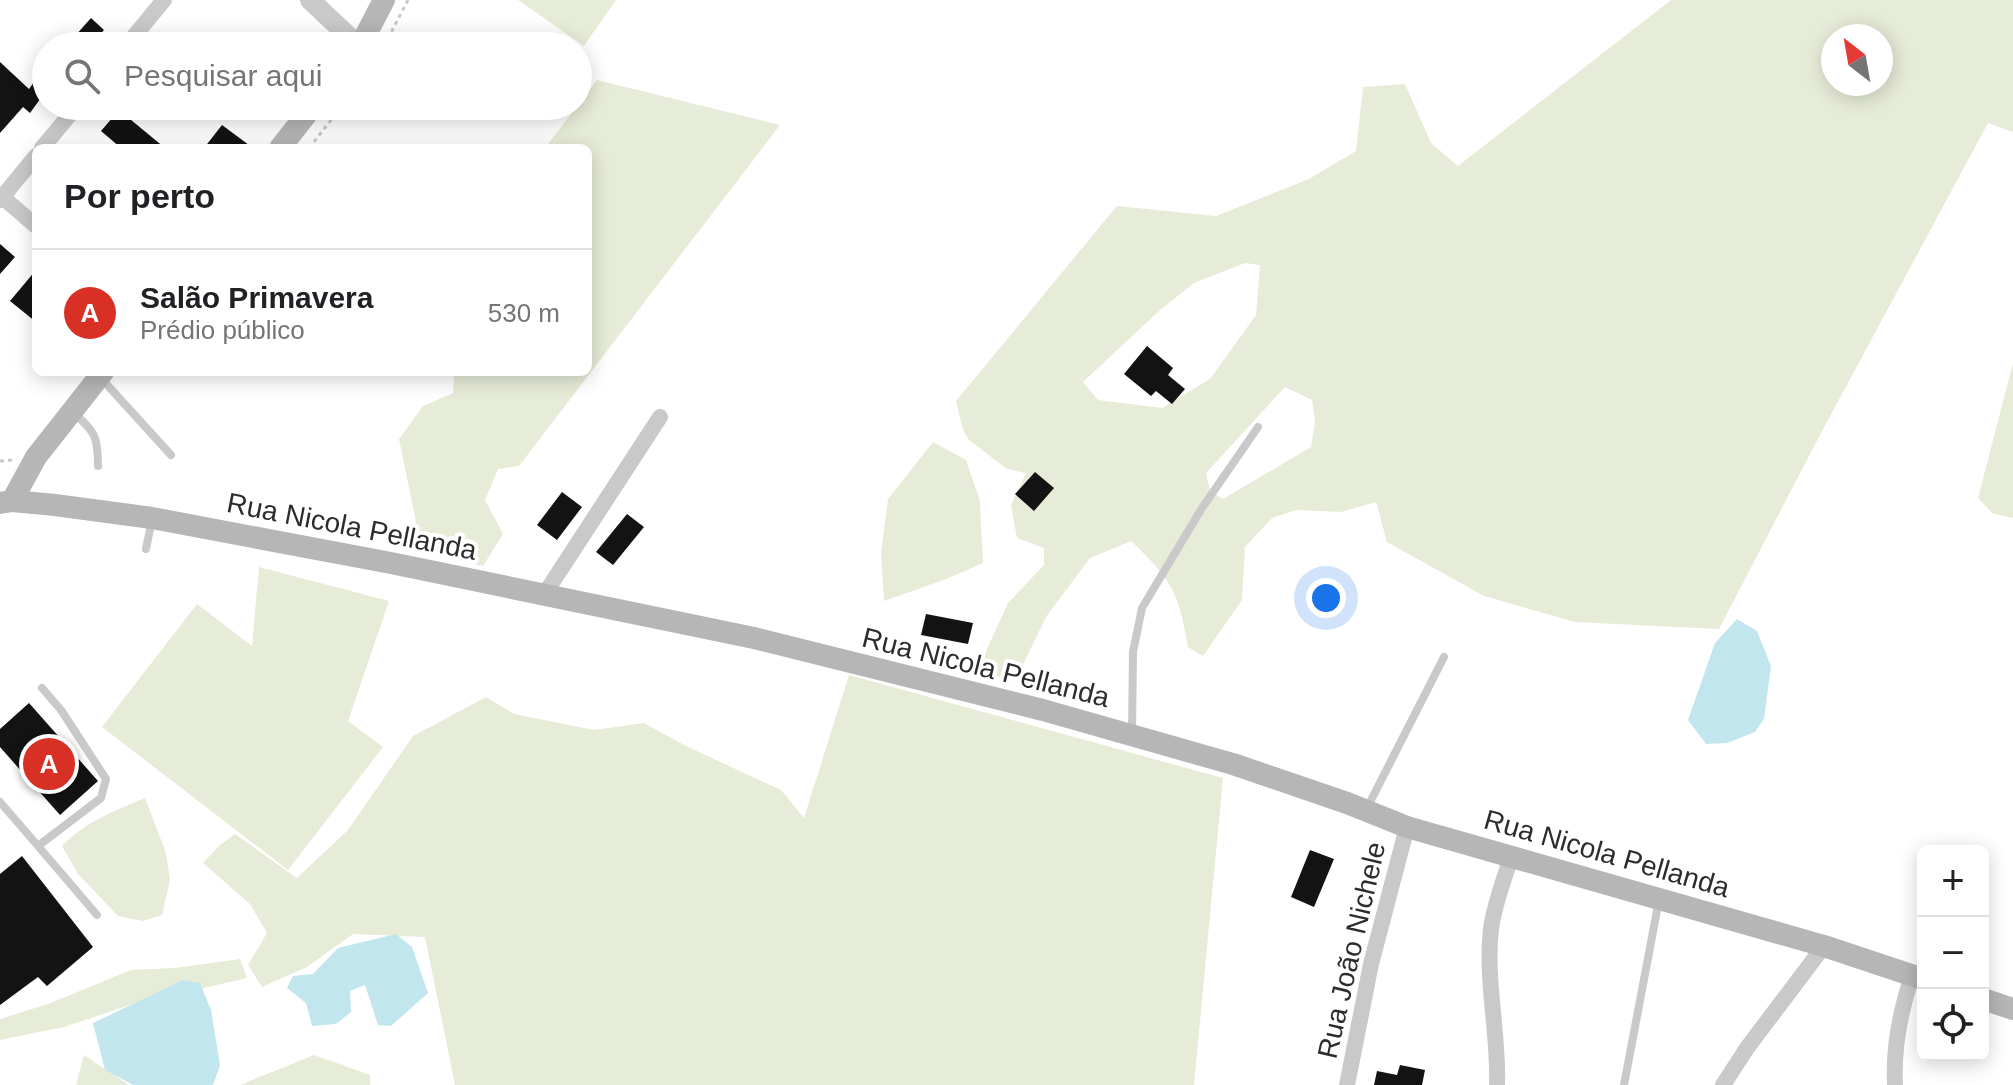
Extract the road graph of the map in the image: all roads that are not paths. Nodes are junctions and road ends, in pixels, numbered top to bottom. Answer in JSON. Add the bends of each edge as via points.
{"nodes":[{"id":1,"x":164,"y":0,"type":"edge"},
{"id":2,"x":310,"y":0,"type":"edge"},
{"id":3,"x":384,"y":0,"type":"edge"},
{"id":4,"x":138,"y":32,"type":"edge"},
{"id":5,"x":345,"y":32,"type":"edge"},
{"id":6,"x":367,"y":32,"type":"edge"},
{"id":7,"x":65,"y":120,"type":"edge"},
{"id":8,"x":302,"y":120,"type":"edge"},
{"id":9,"x":45,"y":144,"type":"edge"},
{"id":10,"x":283,"y":144,"type":"edge"},
{"id":11,"x":32,"y":161,"type":"edge"},
{"id":12,"x":1,"y":197,"type":"edge"},
{"id":13,"x":32,"y":223,"type":"edge"},
{"id":14,"x":99,"y":376,"type":"edge"},
{"id":15,"x":103,"y":376,"type":"edge"},
{"id":16,"x":72,"y":411,"type":"junction"},
{"id":17,"x":660,"y":417,"type":"dead end"},
{"id":18,"x":1258,"y":427,"type":"dead end"},
{"id":19,"x":171,"y":455,"type":"dead end"},
{"id":20,"x":98,"y":466,"type":"dead end"},
{"id":21,"x":6,"y":502,"type":"edge"},
{"id":22,"x":152,"y":518,"type":"junction"},
{"id":23,"x":146,"y":549,"type":"dead end"},
{"id":24,"x":544,"y":595,"type":"junction"},
{"id":25,"x":1444,"y":657,"type":"dead end"},
{"id":26,"x":42,"y":688,"type":"dead end"},
{"id":27,"x":1132,"y":735,"type":"junction"},
{"id":28,"x":0,"y":802,"type":"edge"},
{"id":29,"x":1366,"y":811,"type":"junction"},
{"id":30,"x":1407,"y":827,"type":"junction"},
{"id":31,"x":38,"y":846,"type":"junction"},
{"id":32,"x":1511,"y":857,"type":"junction"},
{"id":33,"x":1659,"y":899,"type":"junction"},
{"id":34,"x":97,"y":915,"type":"dead end"},
{"id":35,"x":1824,"y":946,"type":"junction"},
{"id":36,"x":1917,"y":977,"type":"edge"},
{"id":37,"x":1917,"y":979,"type":"edge"},
{"id":38,"x":1989,"y":1001,"type":"edge"},
{"id":39,"x":2013,"y":1009,"type":"edge"},
{"id":40,"x":1347,"y":1085,"type":"edge"},
{"id":41,"x":1497,"y":1085,"type":"edge"},
{"id":42,"x":1624,"y":1085,"type":"edge"},
{"id":43,"x":1723,"y":1085,"type":"edge"},
{"id":44,"x":1895,"y":1085,"type":"edge"}],
"edges":[{"from":1,"to":4,"type":"street"},
{"from":2,"to":5,"type":"street"},
{"from":3,"to":6,"type":"main road"},
{"from":7,"to":9,"type":"street"},
{"from":8,"to":10,"type":"main road"},
{"from":11,"to":12,"type":"street"},
{"from":12,"to":13,"type":"street"},
{"from":14,"to":16,"type":"main road"},
{"from":15,"to":19,"type":"lane"},
{"from":16,"to":20,"type":"lane","via":[[94,432]]},
{"from":16,"to":21,"type":"main road"},
{"from":17,"to":24,"type":"street"},
{"from":18,"to":27,"type":"lane","via":[[1142,608],[1133,652]]},
{"from":21,"to":22,"type":"main road","name":"Rua Nicola Pellanda"},
{"from":22,"to":23,"type":"lane"},
{"from":22,"to":24,"type":"main road","name":"Rua Nicola Pellanda"},
{"from":24,"to":27,"type":"main road","name":"Rua Nicola Pellanda","via":[[754,638]]},
{"from":25,"to":29,"type":"lane"},
{"from":26,"to":31,"type":"lane","via":[[106,779],[101,798]]},
{"from":27,"to":29,"type":"main road","name":"Rua Nicola Pellanda"},
{"from":28,"to":31,"type":"lane"},
{"from":29,"to":30,"type":"main road","name":"Rua Nicola Pellanda"},
{"from":30,"to":32,"type":"main road","name":"Rua Nicola Pellanda"},
{"from":30,"to":40,"type":"street","name":"Rua João Nichele","via":[[1371,964]]},
{"from":31,"to":34,"type":"lane"},
{"from":32,"to":33,"type":"main road","name":"Rua Nicola Pellanda"},
{"from":32,"to":41,"type":"street","via":[[1491,929]]},
{"from":33,"to":35,"type":"main road","name":"Rua Nicola Pellanda"},
{"from":33,"to":42,"type":"lane"},
{"from":35,"to":36,"type":"main road","name":"Rua Nicola Pellanda"},
{"from":35,"to":43,"type":"street"},
{"from":37,"to":44,"type":"street","via":[[1900,1011]]},
{"from":38,"to":39,"type":"main road"}]}
